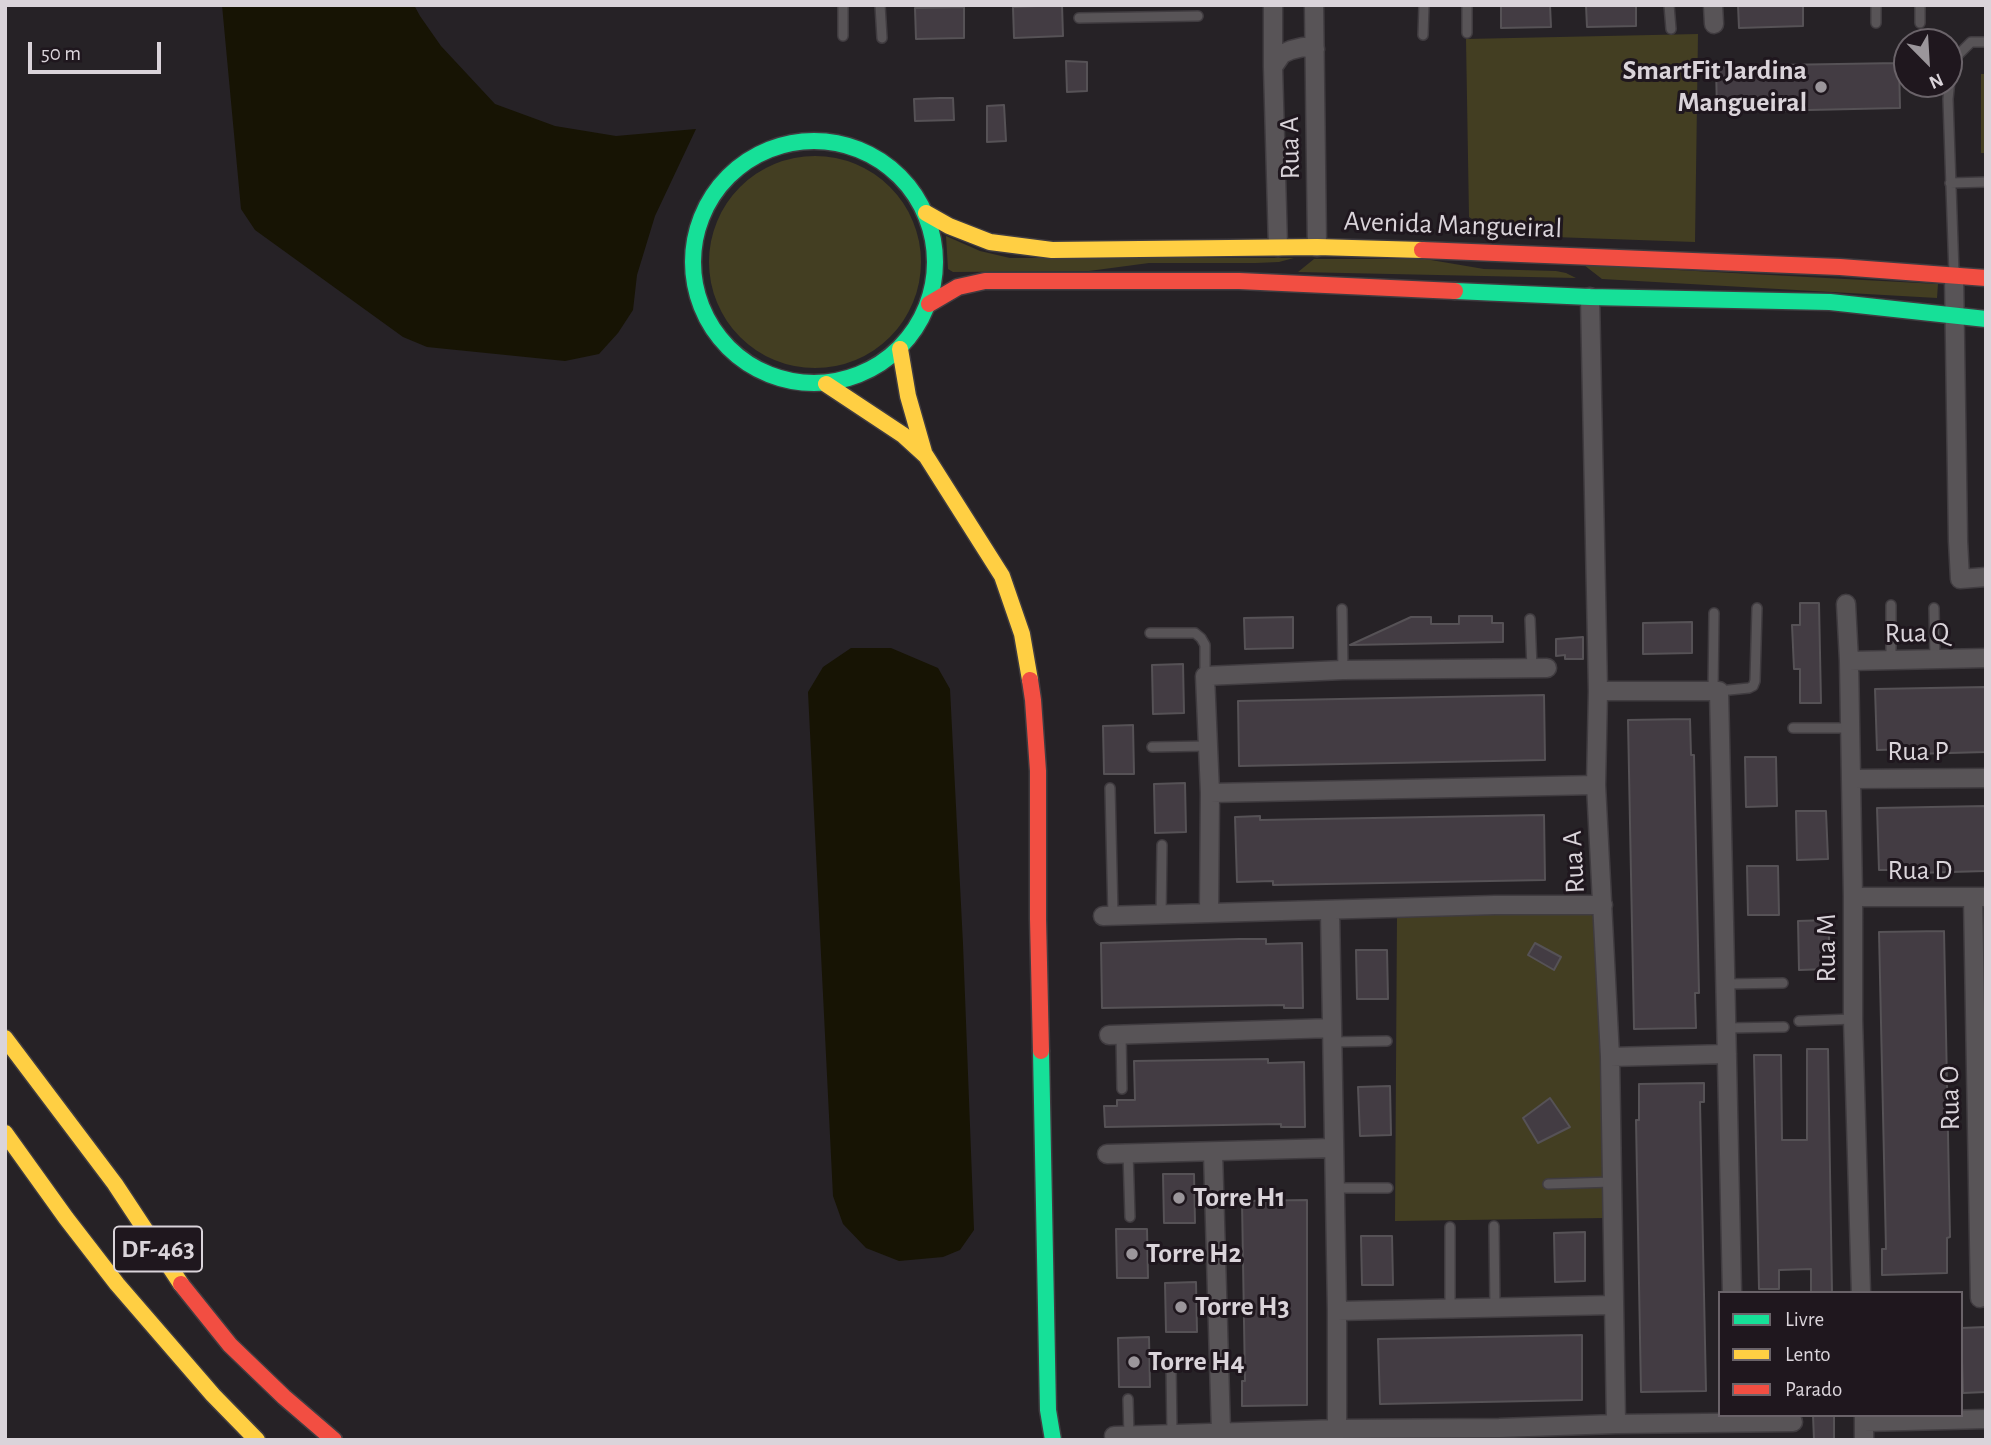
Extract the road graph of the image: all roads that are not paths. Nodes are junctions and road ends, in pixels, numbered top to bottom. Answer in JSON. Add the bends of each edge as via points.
{"nodes":[{"id":1,"x":842,"y":5,"type":"edge"},
{"id":2,"x":880,"y":5,"type":"edge"},
{"id":3,"x":1141,"y":5,"type":"edge"},
{"id":4,"x":1273,"y":5,"type":"edge"},
{"id":5,"x":1314,"y":5,"type":"edge"},
{"id":6,"x":1423,"y":5,"type":"edge"},
{"id":7,"x":1467,"y":5,"type":"edge"},
{"id":8,"x":1669,"y":5,"type":"edge"},
{"id":9,"x":1713,"y":5,"type":"edge"},
{"id":10,"x":1876,"y":5,"type":"edge"},
{"id":11,"x":1920,"y":5,"type":"edge"},
{"id":12,"x":1198,"y":16,"type":"dead end"},
{"id":13,"x":1142,"y":17,"type":"junction"},
{"id":14,"x":1079,"y":18,"type":"dead end"},
{"id":15,"x":1877,"y":23,"type":"dead end"},
{"id":16,"x":1920,"y":23,"type":"dead end"},
{"id":17,"x":1714,"y":24,"type":"dead end"},
{"id":18,"x":1671,"y":29,"type":"dead end"},
{"id":19,"x":1467,"y":33,"type":"dead end"},
{"id":20,"x":1423,"y":35,"type":"dead end"},
{"id":21,"x":843,"y":36,"type":"dead end"},
{"id":22,"x":882,"y":38,"type":"dead end"},
{"id":23,"x":1986,"y":42,"type":"edge"},
{"id":24,"x":1315,"y":49,"type":"junction"},
{"id":25,"x":1273,"y":67,"type":"junction"},
{"id":26,"x":1986,"y":182,"type":"edge"},
{"id":27,"x":1950,"y":183,"type":"junction"},
{"id":28,"x":926,"y":213,"type":"junction"},
{"id":29,"x":1278,"y":247,"type":"junction"},
{"id":30,"x":1317,"y":247,"type":"junction"},
{"id":31,"x":1566,"y":255,"type":"junction"},
{"id":32,"x":1840,"y":267,"type":"junction"},
{"id":33,"x":1954,"y":275,"type":"junction"},
{"id":34,"x":1986,"y":278,"type":"edge"},
{"id":35,"x":1239,"y":281,"type":"junction"},
{"id":36,"x":1585,"y":284,"type":"junction"},
{"id":37,"x":1826,"y":290,"type":"junction"},
{"id":38,"x":929,"y":304,"type":"junction"},
{"id":39,"x":1954,"y":316,"type":"junction"},
{"id":40,"x":1986,"y":318,"type":"edge"},
{"id":41,"x":900,"y":349,"type":"junction"},
{"id":42,"x":826,"y":383,"type":"junction"},
{"id":43,"x":926,"y":456,"type":"junction"},
{"id":44,"x":1986,"y":578,"type":"edge"},
{"id":45,"x":1846,"y":604,"type":"dead end"},
{"id":46,"x":1891,"y":606,"type":"dead end"},
{"id":47,"x":1757,"y":608,"type":"dead end"},
{"id":48,"x":1934,"y":608,"type":"dead end"},
{"id":49,"x":1342,"y":609,"type":"dead end"},
{"id":50,"x":1714,"y":613,"type":"dead end"},
{"id":51,"x":1530,"y":619,"type":"dead end"},
{"id":52,"x":1150,"y":633,"type":"dead end"},
{"id":53,"x":1986,"y":658,"type":"edge"},
{"id":54,"x":1935,"y":659,"type":"junction"},
{"id":55,"x":1891,"y":660,"type":"junction"},
{"id":56,"x":1849,"y":661,"type":"junction"},
{"id":57,"x":1539,"y":668,"type":"joint"},
{"id":58,"x":1343,"y":670,"type":"junction"},
{"id":59,"x":1205,"y":676,"type":"junction"},
{"id":60,"x":1598,"y":691,"type":"junction"},
{"id":61,"x":1716,"y":691,"type":"junction"},
{"id":62,"x":1793,"y":728,"type":"dead end"},
{"id":63,"x":1850,"y":729,"type":"junction"},
{"id":64,"x":1207,"y":746,"type":"junction"},
{"id":65,"x":1152,"y":747,"type":"dead end"},
{"id":66,"x":1986,"y":778,"type":"edge"},
{"id":67,"x":1852,"y":779,"type":"junction"},
{"id":68,"x":1597,"y":785,"type":"junction"},
{"id":69,"x":1110,"y":788,"type":"dead end"},
{"id":70,"x":1210,"y":793,"type":"junction"},
{"id":71,"x":1162,"y":845,"type":"dead end"},
{"id":72,"x":1853,"y":897,"type":"junction"},
{"id":73,"x":1979,"y":897,"type":"edge"},
{"id":74,"x":1603,"y":905,"type":"junction"},
{"id":75,"x":1330,"y":911,"type":"junction"},
{"id":76,"x":1209,"y":913,"type":"junction"},
{"id":77,"x":1161,"y":915,"type":"junction"},
{"id":78,"x":1108,"y":916,"type":"joint"},
{"id":79,"x":1783,"y":983,"type":"dead end"},
{"id":80,"x":1726,"y":984,"type":"junction"},
{"id":81,"x":1980,"y":1017,"type":"edge"},
{"id":82,"x":1853,"y":1019,"type":"junction"},
{"id":83,"x":1799,"y":1021,"type":"dead end"},
{"id":84,"x":1784,"y":1027,"type":"dead end"},
{"id":85,"x":1727,"y":1028,"type":"junction"},
{"id":86,"x":1115,"y":1035,"type":"joint"},
{"id":87,"x":1332,"y":1035,"type":"junction"},
{"id":88,"x":5,"y":1038,"type":"edge"},
{"id":89,"x":1387,"y":1041,"type":"dead end"},
{"id":90,"x":1727,"y":1054,"type":"junction"},
{"id":91,"x":1610,"y":1057,"type":"junction"},
{"id":92,"x":1980,"y":1060,"type":"edge"},
{"id":93,"x":1122,"y":1090,"type":"dead end"},
{"id":94,"x":5,"y":1133,"type":"edge"},
{"id":95,"x":1333,"y":1148,"type":"junction"},
{"id":96,"x":1213,"y":1152,"type":"junction"},
{"id":97,"x":1128,"y":1153,"type":"junction"},
{"id":98,"x":1107,"y":1154,"type":"dead end"},
{"id":99,"x":1982,"y":1177,"type":"edge"},
{"id":100,"x":1612,"y":1182,"type":"junction"},
{"id":101,"x":1548,"y":1184,"type":"dead end"},
{"id":102,"x":1334,"y":1188,"type":"junction"},
{"id":103,"x":1388,"y":1188,"type":"dead end"},
{"id":104,"x":1130,"y":1217,"type":"dead end"},
{"id":105,"x":1494,"y":1226,"type":"dead end"},
{"id":106,"x":1450,"y":1227,"type":"dead end"},
{"id":107,"x":1732,"y":1291,"type":"edge"},
{"id":108,"x":1861,"y":1291,"type":"edge"},
{"id":109,"x":1983,"y":1298,"type":"edge"},
{"id":110,"x":1963,"y":1299,"type":"edge"},
{"id":111,"x":1613,"y":1305,"type":"junction"},
{"id":112,"x":1495,"y":1307,"type":"junction"},
{"id":113,"x":1450,"y":1309,"type":"junction"},
{"id":114,"x":1337,"y":1311,"type":"junction"},
{"id":115,"x":1171,"y":1365,"type":"dead end"},
{"id":116,"x":1128,"y":1399,"type":"dead end"},
{"id":117,"x":1048,"y":1410,"type":"junction"},
{"id":118,"x":1735,"y":1419,"type":"edge"},
{"id":119,"x":1986,"y":1419,"type":"edge"},
{"id":120,"x":1793,"y":1423,"type":"dead end"},
{"id":121,"x":1616,"y":1424,"type":"junction"},
{"id":122,"x":1864,"y":1426,"type":"edge"},
{"id":123,"x":1337,"y":1429,"type":"junction"},
{"id":124,"x":1221,"y":1433,"type":"junction"},
{"id":125,"x":1499,"y":1434,"type":"edge"},
{"id":126,"x":1169,"y":1436,"type":"edge"},
{"id":127,"x":1124,"y":1437,"type":"edge"},
{"id":128,"x":1035,"y":1439,"type":"edge"},
{"id":129,"x":257,"y":1440,"type":"edge"},
{"id":130,"x":334,"y":1440,"type":"edge"},
{"id":131,"x":1053,"y":1440,"type":"edge"}],
"edges":[{"from":1,"to":21,"type":"lane"},
{"from":2,"to":22,"type":"lane"},
{"from":3,"to":13,"type":"lane"},
{"from":4,"to":25,"type":"street","name":"Rua A"},
{"from":5,"to":24,"type":"street","name":"Rua A"},
{"from":6,"to":20,"type":"lane"},
{"from":7,"to":19,"type":"lane"},
{"from":8,"to":18,"type":"lane"},
{"from":9,"to":17,"type":"street"},
{"from":10,"to":15,"type":"lane"},
{"from":11,"to":16,"type":"lane"},
{"from":12,"to":13,"type":"lane"},
{"from":13,"to":14,"type":"lane"},
{"from":23,"to":27,"type":"lane","via":[[1971,42],[1951,70]]},
{"from":24,"to":25,"type":"street","via":[[1291,50]]},
{"from":24,"to":30,"type":"street","name":"Rua A"},
{"from":25,"to":29,"type":"street","name":"Rua A"},
{"from":26,"to":27,"type":"lane"},
{"from":27,"to":33,"type":"lane"},
{"from":28,"to":29,"type":"street","name":"Avenida Mangueiral","via":[[990,242],[1052,250]]},
{"from":28,"to":38,"type":"street","via":[[934,243],[935,274]]},
{"from":28,"to":42,"type":"street","via":[[903,179],[870,154],[831,142],[790,143],[751,158],[720,184],[699,220],[691,261],[697,301],[716,337],[747,365],[785,381]]},
{"from":29,"to":30,"type":"street","name":"Avenida Mangueiral"},
{"from":30,"to":31,"type":"street","name":"Avenida Mangueiral"},
{"from":30,"to":35,"type":"street","via":[[1292,264]]},
{"from":31,"to":32,"type":"street","name":"Avenida Mangueiral"},
{"from":31,"to":36,"type":"street"},
{"from":32,"to":33,"type":"street","name":"Avenida Mangueiral"},
{"from":32,"to":37,"type":"street"},
{"from":33,"to":34,"type":"street","name":"Avenida Mangueiral"},
{"from":33,"to":39,"type":"street"},
{"from":35,"to":36,"type":"street"},
{"from":35,"to":38,"type":"street","via":[[985,281],[958,287]]},
{"from":36,"to":37,"type":"street"},
{"from":36,"to":60,"type":"street","name":"Rua A"},
{"from":37,"to":39,"type":"street"},
{"from":38,"to":41,"type":"street"},
{"from":39,"to":40,"type":"street"},
{"from":39,"to":44,"type":"street","via":[[1960,579]]},
{"from":41,"to":42,"type":"street","via":[[866,373]]},
{"from":41,"to":43,"type":"street"},
{"from":42,"to":43,"type":"street"},
{"from":43,"to":117,"type":"street","via":[[1002,576],[1022,634],[1033,699]]},
{"from":45,"to":56,"type":"street","name":"Rua M"},
{"from":46,"to":55,"type":"lane"},
{"from":47,"to":61,"type":"lane","via":[[1755,681],[1749,688]]},
{"from":48,"to":54,"type":"lane"},
{"from":49,"to":58,"type":"lane"},
{"from":50,"to":61,"type":"lane"},
{"from":51,"to":57,"type":"lane"},
{"from":52,"to":59,"type":"lane","via":[[1195,633],[1205,645]]},
{"from":53,"to":54,"type":"street","name":"Rua Q"},
{"from":54,"to":55,"type":"street","name":"Rua Q"},
{"from":55,"to":56,"type":"street","name":"Rua Q"},
{"from":56,"to":63,"type":"street","name":"Rua M"},
{"from":57,"to":58,"type":"street"},
{"from":58,"to":59,"type":"street"},
{"from":59,"to":64,"type":"street"},
{"from":60,"to":61,"type":"street"},
{"from":60,"to":68,"type":"street","name":"Rua A"},
{"from":61,"to":80,"type":"street"},
{"from":62,"to":63,"type":"lane"},
{"from":63,"to":67,"type":"street","name":"Rua M"},
{"from":64,"to":65,"type":"lane"},
{"from":64,"to":70,"type":"street"},
{"from":66,"to":67,"type":"street","name":"Rua P"},
{"from":67,"to":72,"type":"street","name":"Rua M"},
{"from":68,"to":70,"type":"street"},
{"from":68,"to":74,"type":"street","name":"Rua A"},
{"from":69,"to":78,"type":"lane"},
{"from":70,"to":76,"type":"street"},
{"from":71,"to":77,"type":"lane"},
{"from":72,"to":73,"type":"street","name":"Rua D"},
{"from":72,"to":82,"type":"street","name":"Rua M"},
{"from":73,"to":81,"type":"street","name":"Rua O"},
{"from":74,"to":75,"type":"street"},
{"from":74,"to":91,"type":"street","name":"Rua A"},
{"from":75,"to":76,"type":"street"},
{"from":75,"to":87,"type":"street"},
{"from":76,"to":77,"type":"street"},
{"from":77,"to":78,"type":"street"},
{"from":79,"to":80,"type":"lane"},
{"from":80,"to":85,"type":"street"},
{"from":81,"to":92,"type":"street","name":"Rua O"},
{"from":82,"to":83,"type":"lane"},
{"from":82,"to":108,"type":"street","name":"Rua M"},
{"from":84,"to":85,"type":"lane"},
{"from":85,"to":90,"type":"street"},
{"from":86,"to":87,"type":"street"},
{"from":86,"to":93,"type":"lane"},
{"from":87,"to":89,"type":"lane"},
{"from":87,"to":95,"type":"street"},
{"from":88,"to":130,"type":"street","number":"DF-463","via":[[115,1184],[177,1279],[230,1345]]},
{"from":90,"to":91,"type":"street"},
{"from":90,"to":107,"type":"street"},
{"from":91,"to":100,"type":"street","name":"Rua A"},
{"from":92,"to":99,"type":"street","name":"Rua O"},
{"from":94,"to":129,"type":"street","number":"DF-463","via":[[117,1284]]},
{"from":95,"to":96,"type":"street"},
{"from":95,"to":102,"type":"street"},
{"from":96,"to":97,"type":"street"},
{"from":96,"to":124,"type":"street"},
{"from":97,"to":98,"type":"street"},
{"from":97,"to":104,"type":"lane"},
{"from":99,"to":109,"type":"street","name":"Rua O"},
{"from":100,"to":101,"type":"lane"},
{"from":100,"to":111,"type":"street","name":"Rua A"},
{"from":102,"to":103,"type":"lane"},
{"from":102,"to":114,"type":"street"},
{"from":105,"to":112,"type":"lane"},
{"from":106,"to":113,"type":"lane"},
{"from":109,"to":110,"type":"street"},
{"from":111,"to":112,"type":"street"},
{"from":111,"to":121,"type":"street","name":"Rua A"},
{"from":112,"to":113,"type":"street"},
{"from":113,"to":114,"type":"street"},
{"from":114,"to":123,"type":"street"},
{"from":115,"to":126,"type":"lane"},
{"from":116,"to":127,"type":"lane"},
{"from":117,"to":128,"type":"street"},
{"from":117,"to":131,"type":"street"},
{"from":118,"to":120,"type":"street"},
{"from":118,"to":121,"type":"street"},
{"from":119,"to":122,"type":"street"},
{"from":121,"to":125,"type":"street"},
{"from":123,"to":124,"type":"street"},
{"from":123,"to":125,"type":"street"},
{"from":124,"to":126,"type":"street"},
{"from":126,"to":127,"type":"street"}]}
